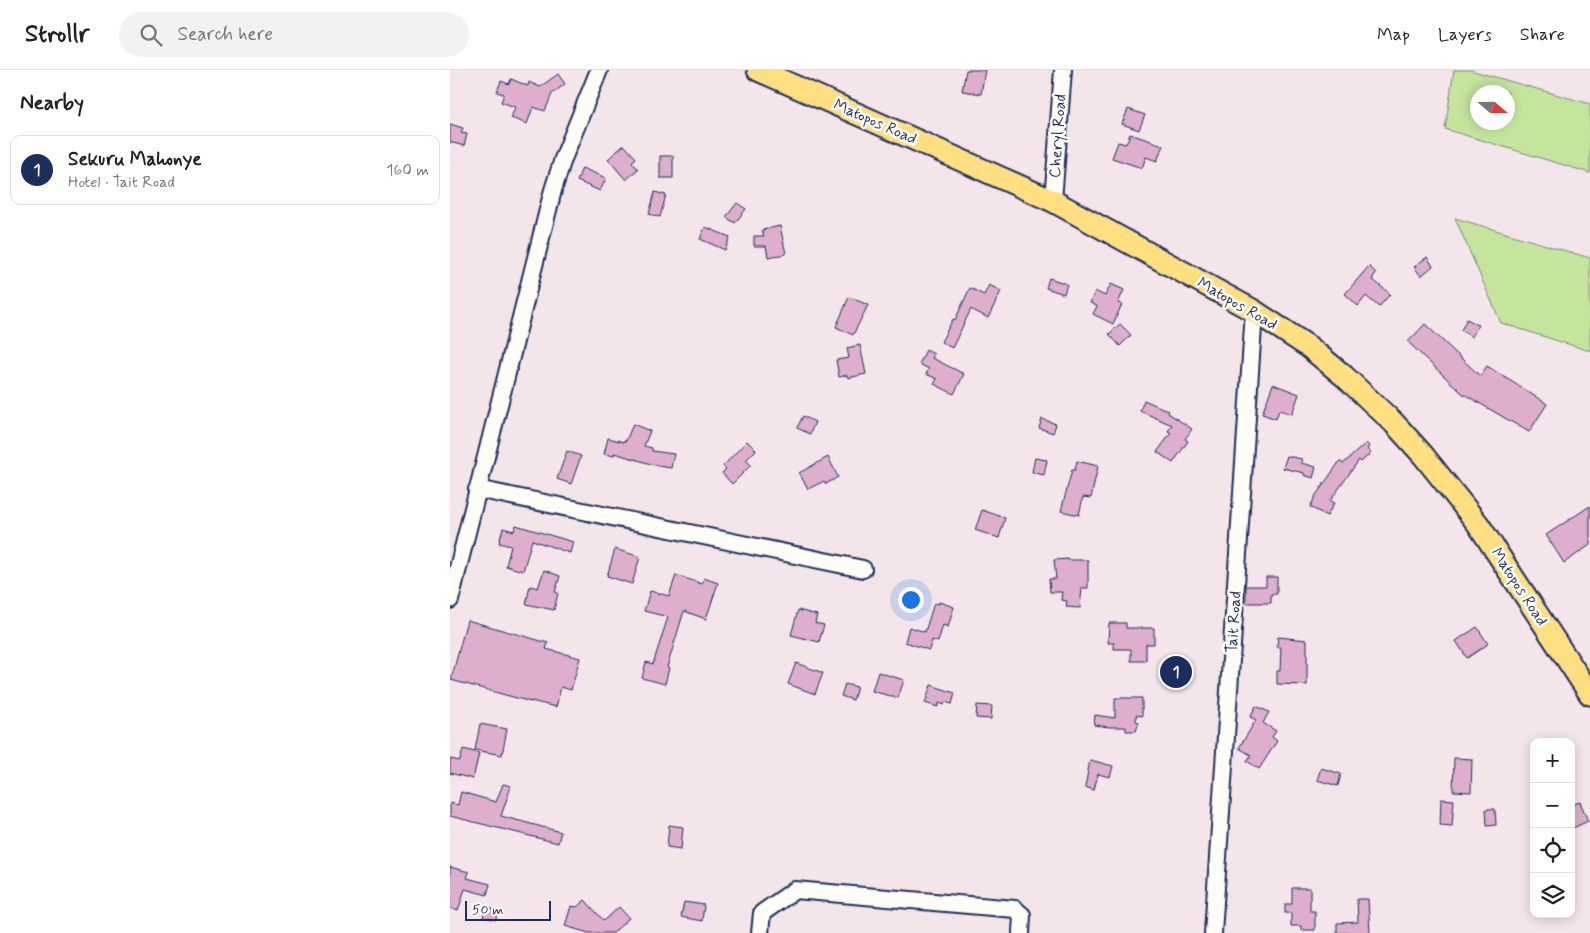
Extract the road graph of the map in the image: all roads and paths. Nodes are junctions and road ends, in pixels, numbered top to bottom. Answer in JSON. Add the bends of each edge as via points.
{"nodes":[{"id":1,"x":599,"y":70,"type":"edge"},
{"id":2,"x":758,"y":70,"type":"edge"},
{"id":3,"x":1063,"y":70,"type":"edge"},
{"id":4,"x":1052,"y":201,"type":"junction"},
{"id":5,"x":1254,"y":312,"type":"junction"},
{"id":6,"x":477,"y":489,"type":"junction"},
{"id":7,"x":863,"y":569,"type":"dead end"},
{"id":8,"x":450,"y":600,"type":"edge"},
{"id":9,"x":1590,"y":694,"type":"edge"},
{"id":10,"x":760,"y":933,"type":"edge"},
{"id":11,"x":1021,"y":933,"type":"edge"},
{"id":12,"x":1213,"y":933,"type":"edge"}],
"edges":[{"from":1,"to":6,"type":"street","via":[[553,190]]},
{"from":2,"to":4,"type":"main road","name":"Matopos Road"},
{"from":3,"to":4,"type":"street","name":"Cheryl Road"},
{"from":4,"to":5,"type":"main road","name":"Matopos Road"},
{"from":5,"to":9,"type":"main road","name":"Matopos Road","via":[[1309,347],[1344,376],[1423,455],[1478,524]]},
{"from":5,"to":12,"type":"street","name":"Tait Road"},
{"from":6,"to":7,"type":"street"},
{"from":6,"to":8,"type":"street"},
{"from":10,"to":11,"type":"street","via":[[762,913],[795,890],[1015,909],[1022,915]]}]}
